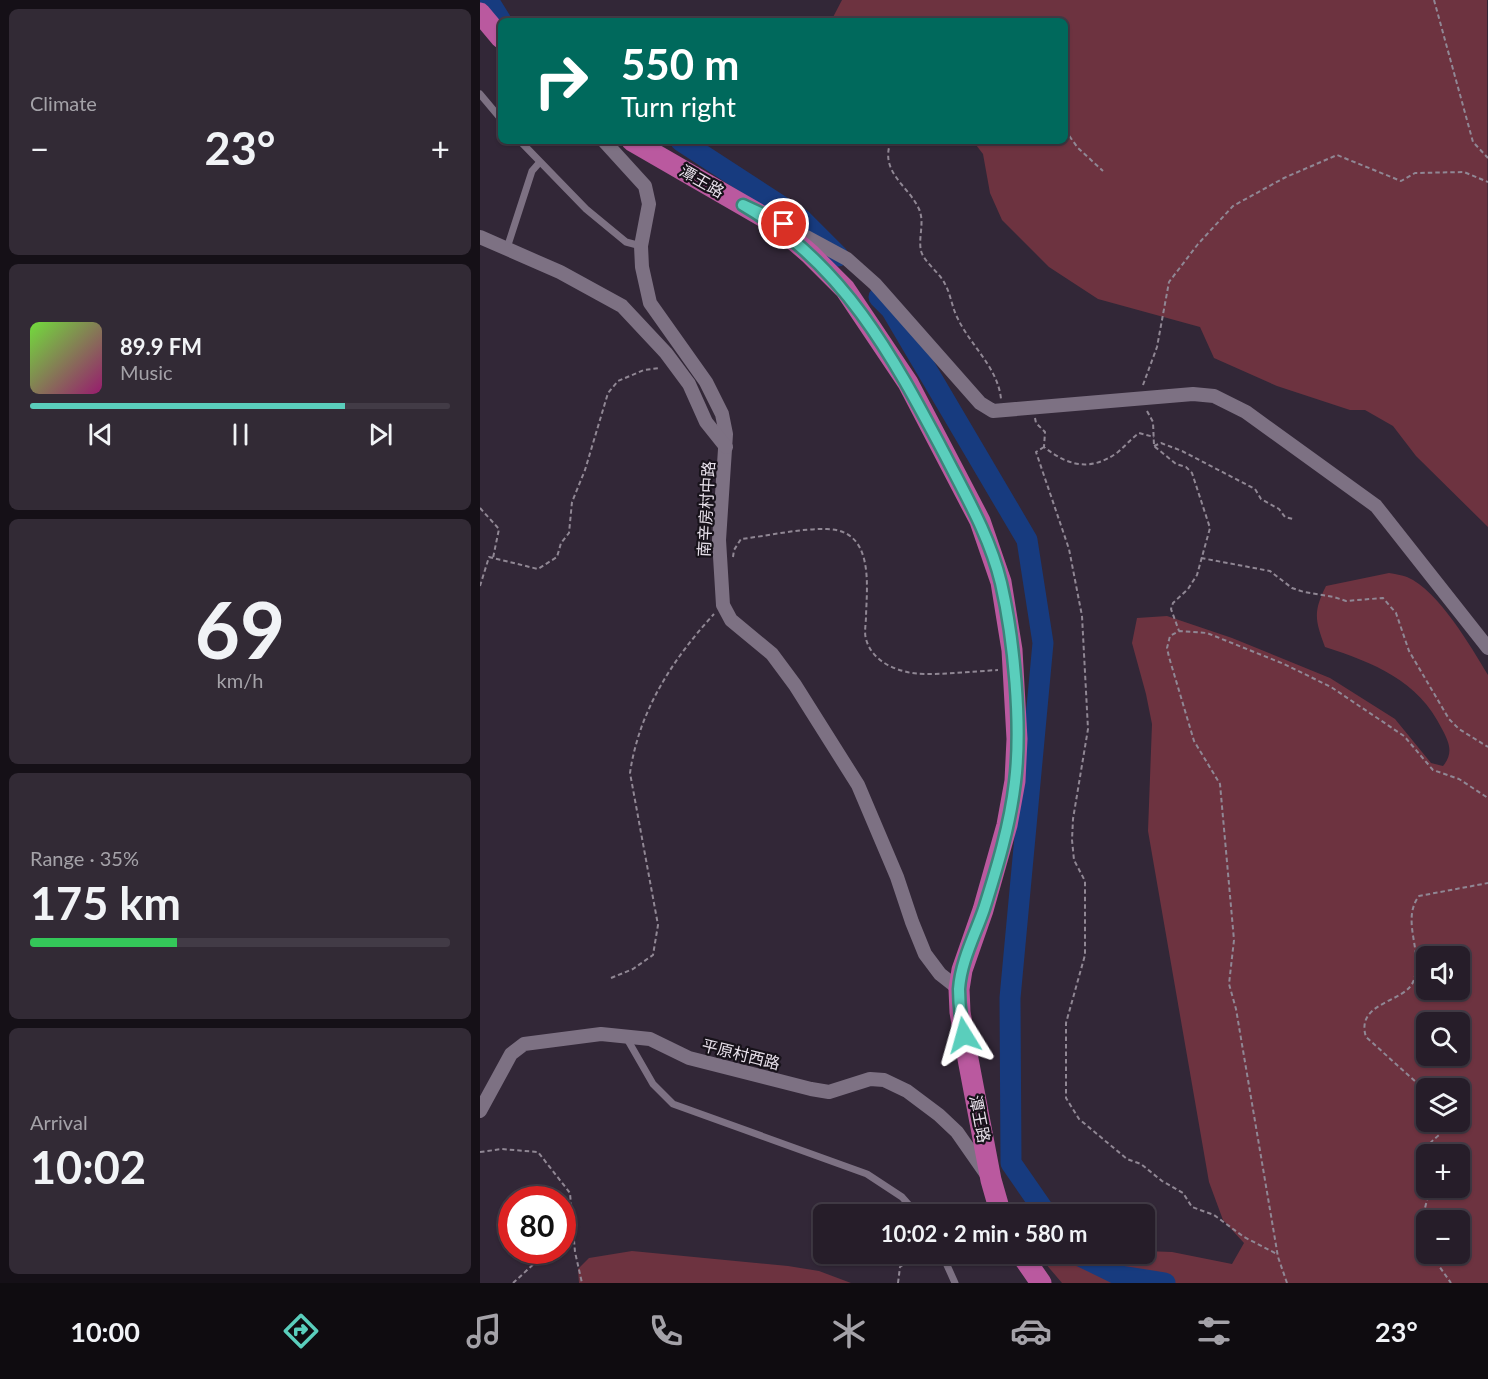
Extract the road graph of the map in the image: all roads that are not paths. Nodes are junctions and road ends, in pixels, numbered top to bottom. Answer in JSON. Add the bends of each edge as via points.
{"nodes":[{"id":1,"x":480,"y":13,"type":"edge"},
{"id":2,"x":498,"y":34,"type":"edge"},
{"id":3,"x":480,"y":94,"type":"edge"},
{"id":4,"x":498,"y":115,"type":"edge"},
{"id":5,"x":523,"y":144,"type":"edge"},
{"id":6,"x":607,"y":144,"type":"edge"},
{"id":7,"x":637,"y":144,"type":"edge"},
{"id":8,"x":539,"y":163,"type":"junction"},
{"id":9,"x":743,"y":205,"type":"junction"},
{"id":10,"x":480,"y":237,"type":"edge"},
{"id":11,"x":642,"y":246,"type":"junction"},
{"id":12,"x":507,"y":248,"type":"junction"},
{"id":13,"x":726,"y":447,"type":"junction"},
{"id":14,"x":1488,"y":648,"type":"edge"},
{"id":15,"x":959,"y":989,"type":"junction"},
{"id":16,"x":625,"y":1035,"type":"junction"},
{"id":17,"x":480,"y":1111,"type":"edge"},
{"id":18,"x":991,"y":1180,"type":"junction"},
{"id":19,"x":908,"y":1204,"type":"edge"},
{"id":20,"x":998,"y":1204,"type":"edge"},
{"id":21,"x":946,"y":1264,"type":"edge"},
{"id":22,"x":1028,"y":1264,"type":"edge"},
{"id":23,"x":955,"y":1283,"type":"edge"},
{"id":24,"x":1041,"y":1283,"type":"edge"}],
"edges":[{"from":1,"to":2,"type":"highway"},
{"from":3,"to":4,"type":"lane"},
{"from":5,"to":8,"type":"lane"},
{"from":6,"to":11,"type":"street","name":"南辛房村中路","via":[[645,186],[649,204]]},
{"from":7,"to":9,"type":"highway","name":"潭王路"},
{"from":8,"to":11,"type":"lane","via":[[626,242]]},
{"from":8,"to":12,"type":"lane","via":[[532,171]]},
{"from":9,"to":14,"type":"street","via":[[848,259],[918,330],[980,404],[993,411],[1193,394],[1215,396],[1246,412],[1376,506]]},
{"from":9,"to":15,"type":"highway","name":"潭王路","via":[[774,223],[844,289],[908,383],[980,521],[1000,582],[1013,669],[1015,781],[1007,825]]},
{"from":10,"to":12,"type":"street"},
{"from":11,"to":13,"type":"street","name":"南辛房村中路","via":[[650,303],[706,382],[722,414]]},
{"from":12,"to":13,"type":"street","via":[[622,306],[689,384],[706,422]]},
{"from":13,"to":15,"type":"street","name":"南辛房村中路","via":[[719,540],[723,605],[731,620],[778,662],[858,785],[925,954],[940,974]]},
{"from":15,"to":18,"type":"highway","name":"潭王路"},
{"from":16,"to":17,"type":"street","name":"平原村西路","via":[[601,1034],[524,1044],[511,1054]]},
{"from":16,"to":18,"type":"street","name":"平原村西路","via":[[650,1039],[697,1060],[830,1092],[870,1079],[884,1080],[907,1091],[939,1115],[957,1132]]},
{"from":16,"to":19,"type":"lane","via":[[652,1084],[673,1104],[867,1174]]},
{"from":18,"to":20,"type":"highway","name":"潭王路"},
{"from":21,"to":23,"type":"lane"},
{"from":22,"to":24,"type":"highway"}]}
